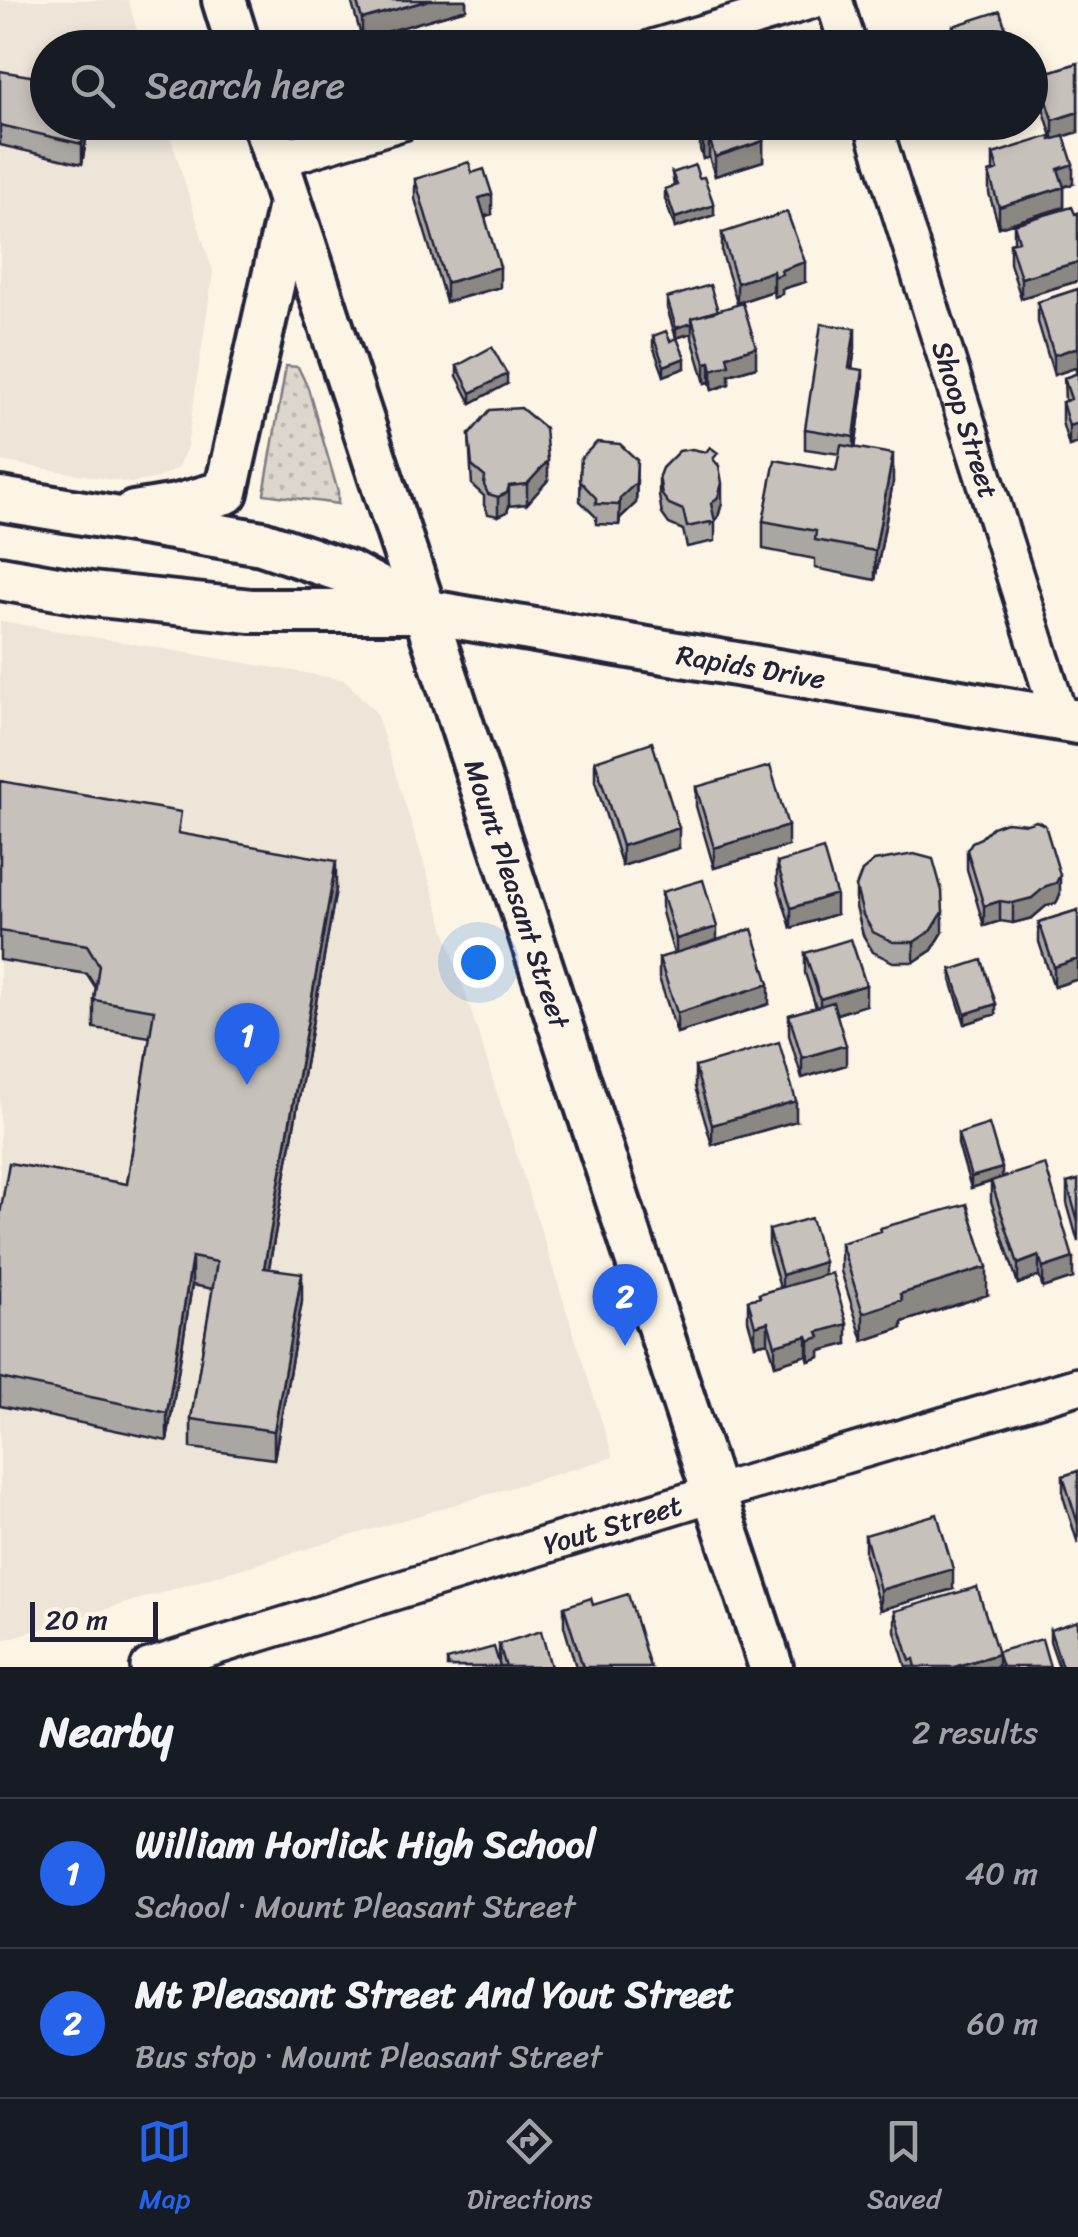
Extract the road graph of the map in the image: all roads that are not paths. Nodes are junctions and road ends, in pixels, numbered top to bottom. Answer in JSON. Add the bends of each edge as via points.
{"nodes":[{"id":1,"x":224,"y":0,"type":"edge"},
{"id":2,"x":813,"y":0,"type":"edge"},
{"id":3,"x":834,"y":0,"type":"edge"},
{"id":4,"x":234,"y":30,"type":"edge"},
{"id":5,"x":714,"y":30,"type":"edge"},
{"id":6,"x":843,"y":30,"type":"edge"},
{"id":7,"x":878,"y":140,"type":"edge"},
{"id":8,"x":270,"y":141,"type":"edge"},
{"id":9,"x":290,"y":204,"type":"junction"},
{"id":10,"x":0,"y":499,"type":"edge"},
{"id":11,"x":104,"y":518,"type":"junction"},
{"id":12,"x":0,"y":578,"type":"edge"},
{"id":13,"x":423,"y":611,"type":"junction"},
{"id":14,"x":1069,"y":720,"type":"edge"},
{"id":15,"x":1078,"y":1386,"type":"edge"},
{"id":16,"x":716,"y":1493,"type":"junction"},
{"id":17,"x":210,"y":1658,"type":"edge"},
{"id":18,"x":149,"y":1667,"type":"edge"},
{"id":19,"x":771,"y":1667,"type":"edge"}],
"edges":[{"from":1,"to":4,"type":"street"},
{"from":2,"to":5,"type":"street"},
{"from":3,"to":6,"type":"street"},
{"from":7,"to":14,"type":"street","name":"Shoop Street"},
{"from":8,"to":9,"type":"street","name":"Mount Pleasant Street"},
{"from":9,"to":11,"type":"street","via":[[226,492]]},
{"from":9,"to":13,"type":"street","name":"Mount Pleasant Street"},
{"from":10,"to":11,"type":"street","name":"Rapids Drive"},
{"from":11,"to":13,"type":"street","name":"Rapids Drive","via":[[262,543],[350,574]]},
{"from":12,"to":13,"type":"street","name":"Rapids Drive","via":[[251,611]]},
{"from":13,"to":14,"type":"street","name":"Rapids Drive"},
{"from":13,"to":16,"type":"street","name":"Mount Pleasant Street"},
{"from":15,"to":16,"type":"street","name":"Yout Street"},
{"from":16,"to":17,"type":"street","name":"Yout Street"},
{"from":16,"to":19,"type":"street","name":"Mount Pleasant Street"},
{"from":17,"to":18,"type":"street","name":"Yout Street"}]}
